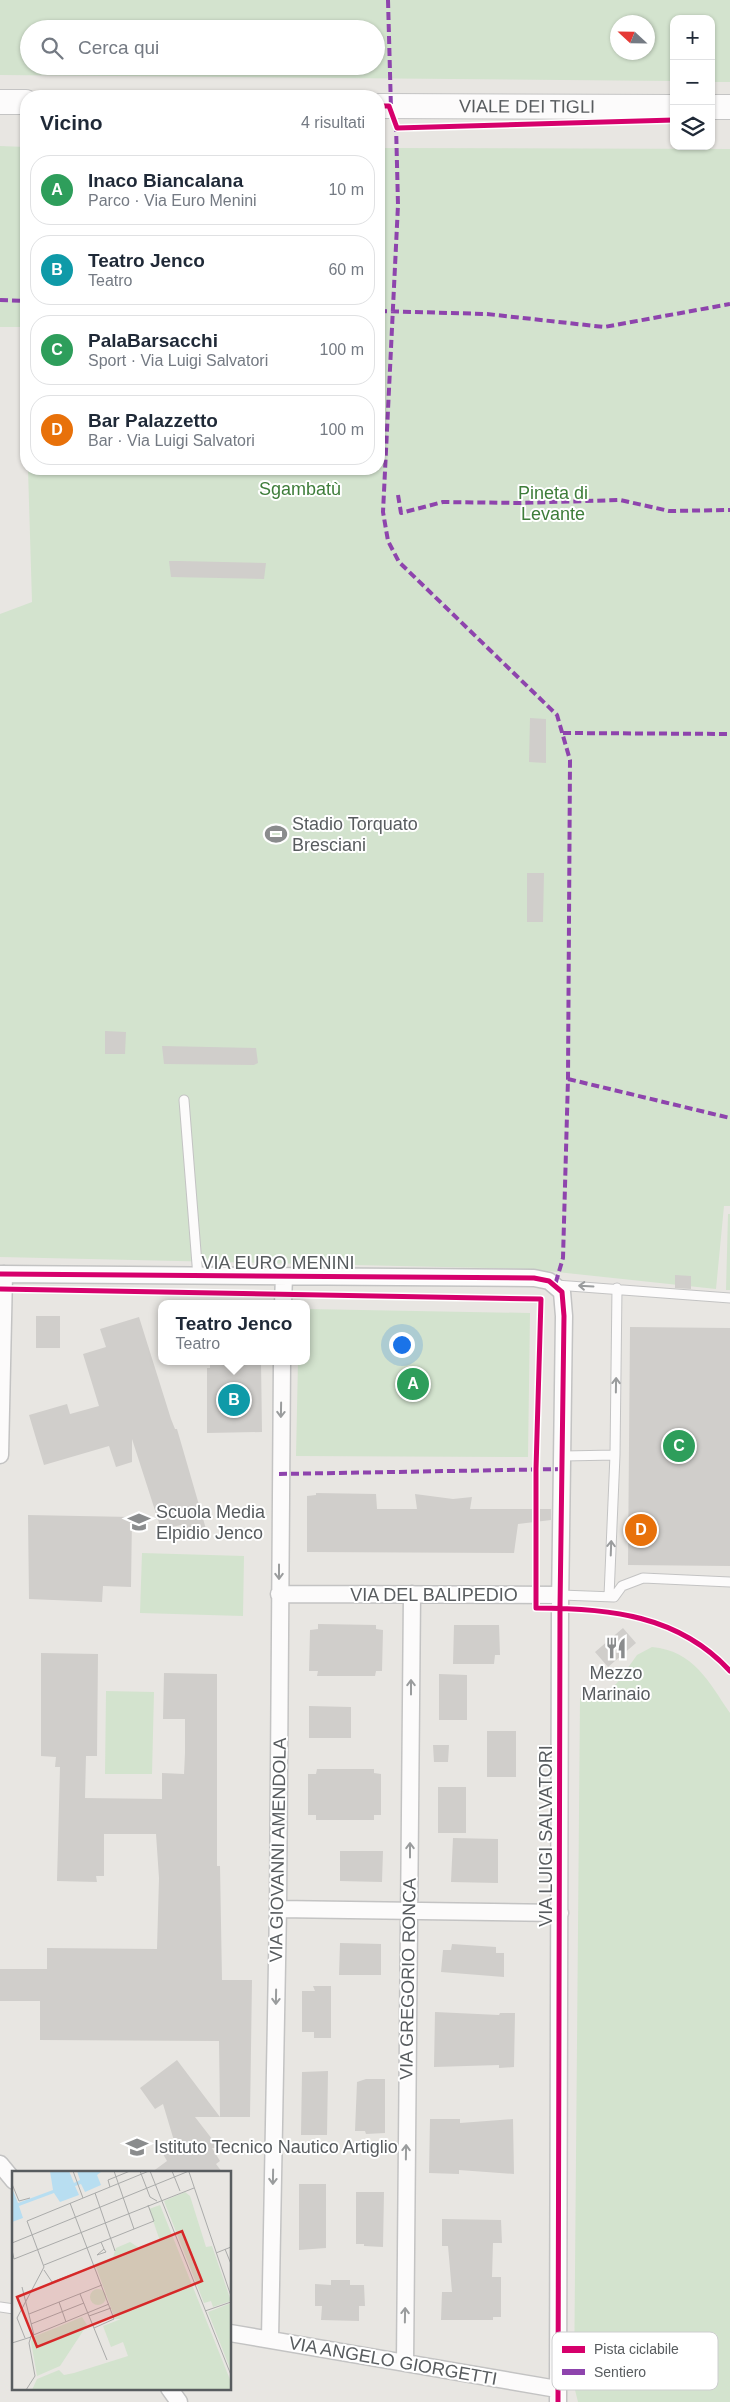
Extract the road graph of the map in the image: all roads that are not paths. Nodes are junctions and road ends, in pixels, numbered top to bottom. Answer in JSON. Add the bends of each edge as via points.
{"nodes":[{"id":1,"x":0,"y":102,"type":"edge"},
{"id":2,"x":20,"y":102,"type":"edge"},
{"id":3,"x":385,"y":106,"type":"edge"},
{"id":4,"x":670,"y":107,"type":"edge"},
{"id":5,"x":715,"y":107,"type":"edge"},
{"id":6,"x":730,"y":107,"type":"edge"},
{"id":7,"x":184,"y":1100,"type":"dead end"},
{"id":8,"x":2,"y":1274,"type":"edge"},
{"id":9,"x":284,"y":1276,"type":"junction"},
{"id":10,"x":198,"y":1277,"type":"junction"},
{"id":11,"x":555,"y":1285,"type":"junction"},
{"id":12,"x":617,"y":1288,"type":"junction"},
{"id":13,"x":730,"y":1298,"type":"edge"},
{"id":14,"x":283,"y":1300,"type":"edge"},
{"id":15,"x":282,"y":1365,"type":"edge"},
{"id":16,"x":615,"y":1455,"type":"junction"},
{"id":17,"x":0,"y":1456,"type":"edge"},
{"id":18,"x":564,"y":1456,"type":"junction"},
{"id":19,"x":730,"y":1582,"type":"edge"},
{"id":20,"x":280,"y":1594,"type":"junction"},
{"id":21,"x":412,"y":1594,"type":"junction"},
{"id":22,"x":561,"y":1595,"type":"junction"},
{"id":23,"x":609,"y":1596,"type":"junction"},
{"id":24,"x":278,"y":1909,"type":"junction"},
{"id":25,"x":409,"y":1912,"type":"junction"},
{"id":26,"x":560,"y":1913,"type":"junction"},
{"id":27,"x":0,"y":2164,"type":"edge"},
{"id":28,"x":12,"y":2179,"type":"edge"},
{"id":29,"x":557,"y":2332,"type":"edge"},
{"id":30,"x":231,"y":2333,"type":"edge"},
{"id":31,"x":270,"y":2339,"type":"junction"},
{"id":32,"x":404,"y":2363,"type":"junction"},
{"id":33,"x":170,"y":2390,"type":"edge"},
{"id":34,"x":557,"y":2396,"type":"edge"},
{"id":35,"x":179,"y":2402,"type":"edge"}],
"edges":[{"from":1,"to":2,"type":"street"},
{"from":3,"to":4,"type":"street","name":"VIALE DEI TIGLI"},
{"from":5,"to":6,"type":"street"},
{"from":7,"to":10,"type":"lane"},
{"from":8,"to":10,"type":"street","name":"VIA EURO MENINI"},
{"from":8,"to":17,"type":"street"},
{"from":9,"to":10,"type":"street","name":"VIA EURO MENINI"},
{"from":9,"to":11,"type":"street","name":"VIA EURO MENINI","via":[[534,1278]]},
{"from":9,"to":14,"type":"street"},
{"from":12,"to":11,"type":"lane","one_way":true},
{"from":11,"to":18,"type":"street","name":"VIA LUIGI SALVATORI","via":[[562,1292],[564,1316]]},
{"from":12,"to":13,"type":"lane"},
{"from":16,"to":12,"type":"lane","one_way":true},
{"from":15,"to":20,"type":"street","name":"VIA GIOVANNI AMENDOLA","one_way":true},
{"from":16,"to":18,"type":"lane"},
{"from":23,"to":16,"type":"lane","one_way":true},
{"from":18,"to":22,"type":"street","name":"VIA LUIGI SALVATORI"},
{"from":19,"to":23,"type":"lane","via":[[643,1578],[622,1586],[614,1597]]},
{"from":20,"to":21,"type":"street","name":"VIA DEL BALIPEDIO"},
{"from":20,"to":24,"type":"street","name":"VIA GIOVANNI AMENDOLA"},
{"from":21,"to":22,"type":"street","name":"VIA DEL BALIPEDIO"},
{"from":25,"to":21,"type":"street","name":"VIA GREGORIO RONCA","one_way":true},
{"from":22,"to":23,"type":"lane","name":"VIA DEL BALIPEDIO"},
{"from":22,"to":26,"type":"street","name":"VIA LUIGI SALVATORI"},
{"from":24,"to":25,"type":"street"},
{"from":24,"to":31,"type":"street","name":"VIA GIOVANNI AMENDOLA","one_way":true},
{"from":25,"to":26,"type":"street"},
{"from":32,"to":25,"type":"street","name":"VIA GREGORIO RONCA","one_way":true},
{"from":26,"to":29,"type":"street","name":"VIA LUIGI SALVATORI"},
{"from":27,"to":28,"type":"street"},
{"from":30,"to":31,"type":"street","name":"VIA ANGELO GIORGETTI"},
{"from":31,"to":32,"type":"street","name":"VIA ANGELO GIORGETTI"},
{"from":32,"to":34,"type":"street","name":"VIA ANGELO GIORGETTI"},
{"from":33,"to":35,"type":"street"}]}
